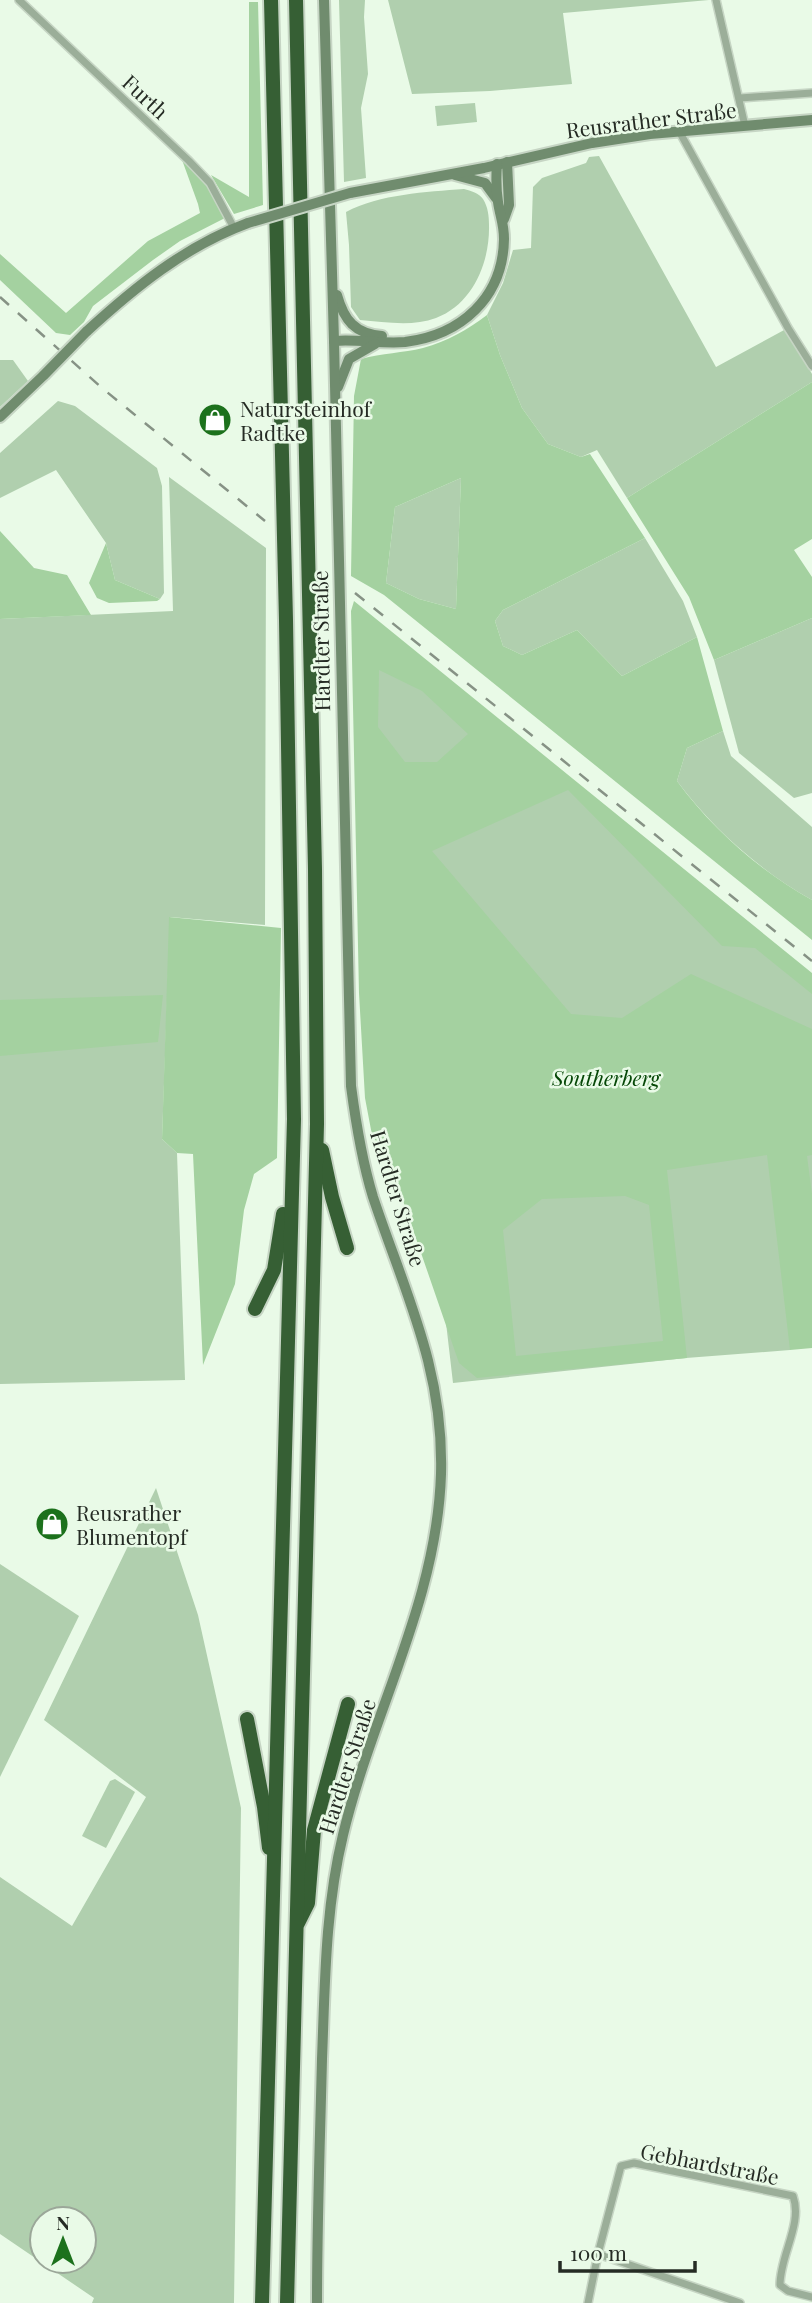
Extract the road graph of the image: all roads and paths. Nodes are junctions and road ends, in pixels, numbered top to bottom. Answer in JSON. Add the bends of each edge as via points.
{"nodes":[{"id":1,"x":19,"y":0,"type":"edge"},
{"id":2,"x":271,"y":0,"type":"edge"},
{"id":3,"x":296,"y":0,"type":"edge"},
{"id":4,"x":324,"y":0,"type":"edge"},
{"id":5,"x":716,"y":0,"type":"edge"},
{"id":6,"x":812,"y":93,"type":"edge"},
{"id":7,"x":740,"y":98,"type":"junction"},
{"id":8,"x":812,"y":120,"type":"edge"},
{"id":9,"x":745,"y":125,"type":"junction"},
{"id":10,"x":680,"y":131,"type":"junction"},
{"id":11,"x":502,"y":163,"type":"junction"},
{"id":12,"x":453,"y":174,"type":"junction"},
{"id":13,"x":498,"y":201,"type":"junction"},
{"id":14,"x":503,"y":219,"type":"junction"},
{"id":15,"x":234,"y":228,"type":"junction"},
{"id":16,"x":332,"y":275,"type":"junction"},
{"id":17,"x":427,"y":338,"type":"junction"},
{"id":18,"x":334,"y":341,"type":"junction"},
{"id":19,"x":378,"y":343,"type":"junction"},
{"id":20,"x":812,"y":366,"type":"edge"},
{"id":21,"x":335,"y":404,"type":"junction"},
{"id":22,"x":0,"y":417,"type":"edge"},
{"id":23,"x":317,"y":1124,"type":"junction"},
{"id":24,"x":292,"y":1197,"type":"junction"},
{"id":25,"x":347,"y":1248,"type":"dead end"},
{"id":26,"x":255,"y":1309,"type":"dead end"},
{"id":27,"x":348,"y":1704,"type":"dead end"},
{"id":28,"x":247,"y":1719,"type":"dead end"},
{"id":29,"x":275,"y":1894,"type":"junction"},
{"id":30,"x":296,"y":1927,"type":"junction"},
{"id":31,"x":598,"y":2254,"type":"junction"},
{"id":32,"x":812,"y":2297,"type":"edge"},
{"id":33,"x":262,"y":2303,"type":"edge"},
{"id":34,"x":287,"y":2303,"type":"edge"},
{"id":35,"x":317,"y":2303,"type":"edge"},
{"id":36,"x":588,"y":2303,"type":"edge"},
{"id":37,"x":740,"y":2303,"type":"edge"}],
"edges":[{"from":1,"to":15,"type":"street","name":"Furth","via":[[190,161],[210,183]]},
{"from":2,"to":24,"type":"highway","via":[[292,923]]},
{"from":3,"to":23,"type":"highway"},
{"from":4,"to":16,"type":"main road","name":"Hardter Straße"},
{"from":5,"to":7,"type":"street"},
{"from":6,"to":7,"type":"street"},
{"from":7,"to":9,"type":"street"},
{"from":8,"to":9,"type":"main road","name":"Reusrather Straße"},
{"from":9,"to":10,"type":"main road","name":"Reusrather Straße"},
{"from":10,"to":11,"type":"main road","name":"Reusrather Straße","via":[[592,143]]},
{"from":10,"to":20,"type":"street"},
{"from":11,"to":12,"type":"main road","name":"Reusrather Straße"},
{"from":11,"to":13,"type":"main road"},
{"from":11,"to":14,"type":"main road","via":[[509,205]]},
{"from":12,"to":13,"type":"main road","via":[[485,183]]},
{"from":12,"to":15,"type":"main road","name":"Reusrather Straße","bridge":true,"via":[[350,194]]},
{"from":13,"to":14,"type":"main road"},
{"from":14,"to":17,"type":"main road","via":[[501,264],[490,291],[473,313]]},
{"from":15,"to":22,"type":"main road","name":"Reusrather Straße","bridge":true,"via":[[189,251],[118,302]]},
{"from":16,"to":17,"type":"main road","via":[[351,326],[371,335]]},
{"from":16,"to":18,"type":"main road","name":"Hardter Straße"},
{"from":17,"to":19,"type":"main road"},
{"from":18,"to":19,"type":"main road"},
{"from":18,"to":21,"type":"main road","name":"Hardter Straße"},
{"from":19,"to":21,"type":"main road","via":[[349,359]]},
{"from":21,"to":35,"type":"main road","name":"Hardter Straße","via":[[351,1086],[373,1194],[425,1343],[438,1419],[441,1474],[426,1578],[359,1778],[334,1878],[325,1974]]},
{"from":23,"to":25,"type":"highway"},
{"from":23,"to":30,"type":"highway"},
{"from":24,"to":26,"type":"highway","via":[[282,1217],[274,1270]]},
{"from":24,"to":29,"type":"highway"},
{"from":27,"to":30,"type":"highway","via":[[314,1830],[308,1903]]},
{"from":28,"to":29,"type":"highway"},
{"from":29,"to":33,"type":"highway"},
{"from":30,"to":34,"type":"highway"},
{"from":31,"to":32,"type":"street","name":"Gebhardstraße","via":[[621,2166],[634,2163],[793,2196],[798,2209],[780,2284]]},
{"from":31,"to":36,"type":"street"},
{"from":31,"to":37,"type":"street"}]}
